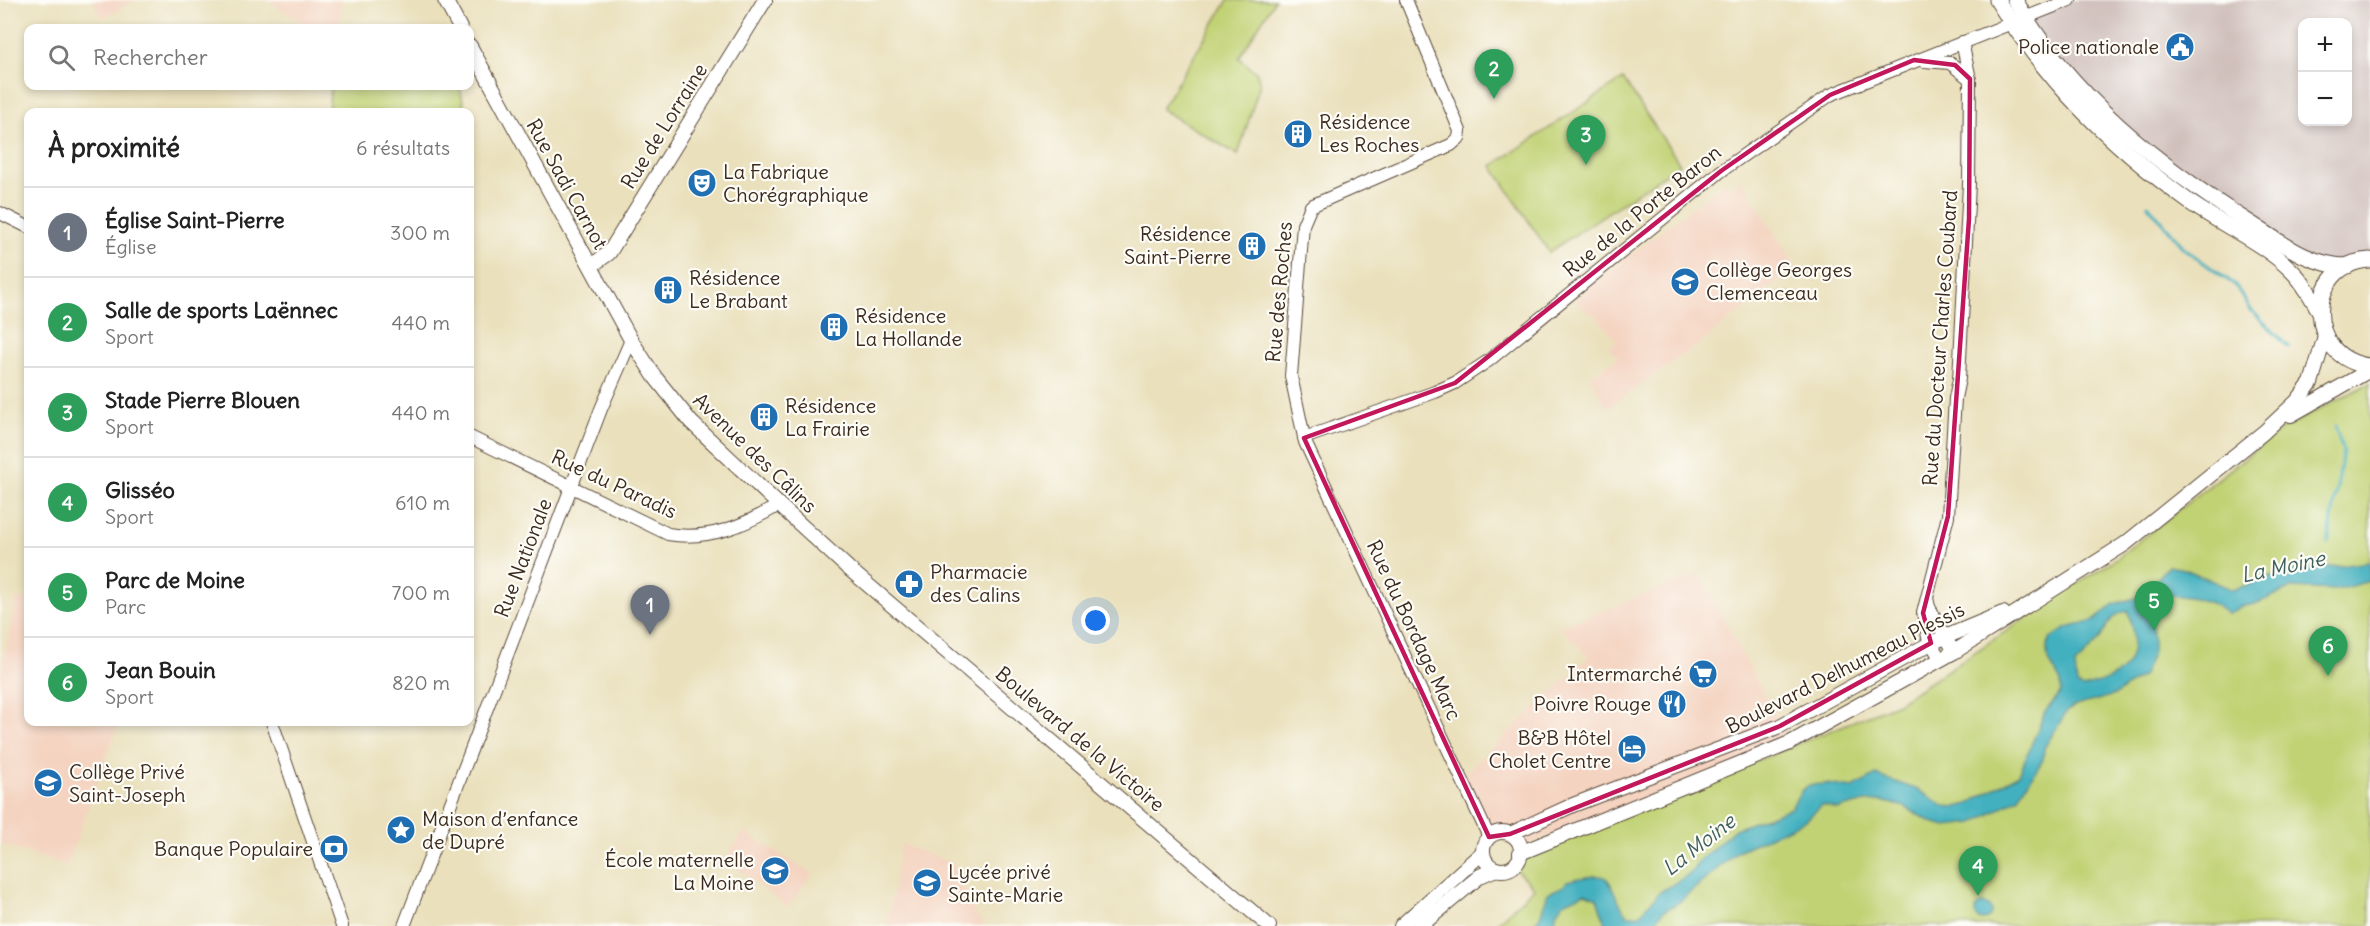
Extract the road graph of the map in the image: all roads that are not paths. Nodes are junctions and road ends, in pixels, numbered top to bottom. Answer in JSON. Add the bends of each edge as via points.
{"nodes":[{"id":1,"x":445,"y":0,"type":"edge"},
{"id":2,"x":765,"y":0,"type":"edge"},
{"id":3,"x":1406,"y":0,"type":"edge"},
{"id":4,"x":1997,"y":0,"type":"edge"},
{"id":5,"x":2015,"y":0,"type":"edge"},
{"id":6,"x":2070,"y":0,"type":"edge"},
{"id":7,"x":2019,"y":22,"type":"junction"},
{"id":8,"x":458,"y":24,"type":"edge"},
{"id":9,"x":1962,"y":42,"type":"junction"},
{"id":10,"x":474,"y":53,"type":"edge"},
{"id":11,"x":1914,"y":60,"type":"junction"},
{"id":12,"x":1970,"y":79,"type":"junction"},
{"id":13,"x":0,"y":213,"type":"edge"},
{"id":14,"x":24,"y":225,"type":"edge"},
{"id":15,"x":2369,"y":260,"type":"edge"},
{"id":16,"x":591,"y":266,"type":"junction"},
{"id":17,"x":2348,"y":266,"type":"junction"},
{"id":18,"x":2320,"y":312,"type":"junction"},
{"id":19,"x":2325,"y":336,"type":"junction"},
{"id":20,"x":632,"y":340,"type":"junction"},
{"id":21,"x":2370,"y":368,"type":"edge"},
{"id":22,"x":2264,"y":432,"type":"junction"},
{"id":23,"x":1304,"y":438,"type":"junction"},
{"id":24,"x":474,"y":439,"type":"edge"},
{"id":25,"x":571,"y":485,"type":"junction"},
{"id":26,"x":779,"y":505,"type":"junction"},
{"id":27,"x":865,"y":582,"type":"joint"},
{"id":28,"x":1927,"y":597,"type":"junction"},
{"id":29,"x":2030,"y":602,"type":"junction"},
{"id":30,"x":1947,"y":632,"type":"junction"},
{"id":31,"x":1931,"y":643,"type":"junction"},
{"id":32,"x":1954,"y":652,"type":"junction"},
{"id":33,"x":1940,"y":659,"type":"junction"},
{"id":34,"x":273,"y":726,"type":"edge"},
{"id":35,"x":1510,"y":834,"type":"junction"},
{"id":36,"x":1489,"y":837,"type":"junction"},
{"id":37,"x":1483,"y":852,"type":"junction"},
{"id":38,"x":1520,"y":853,"type":"junction"},
{"id":39,"x":1496,"y":869,"type":"junction"},
{"id":40,"x":342,"y":926,"type":"edge"},
{"id":41,"x":404,"y":926,"type":"edge"},
{"id":42,"x":1269,"y":926,"type":"edge"},
{"id":43,"x":1401,"y":926,"type":"edge"},
{"id":44,"x":1420,"y":926,"type":"edge"}],
"edges":[{"from":1,"to":8,"type":"main road"},
{"from":2,"to":16,"type":"main road","name":"Rue de Lorraine","via":[[609,253]]},
{"from":3,"to":23,"type":"street","name":"Rue des Roches","via":[[1460,131],[1459,138],[1451,145],[1311,206],[1306,213],[1291,376]]},
{"from":4,"to":7,"type":"main road"},
{"from":5,"to":7,"type":"main road"},
{"from":6,"to":7,"type":"street","name":"Rue de la Porte Baron"},
{"from":7,"to":9,"type":"street","name":"Rue de la Porte Baron"},
{"from":7,"to":17,"type":"main road","via":[[2142,147],[2207,196],[2302,256],[2321,264]]},
{"from":7,"to":18,"type":"main road","via":[[2057,85],[2092,121],[2190,202],[2290,269]]},
{"from":9,"to":11,"type":"street","name":"Rue de la Porte Baron"},
{"from":9,"to":12,"type":"street","name":"Rue du Docteur Charles Coubard"},
{"from":10,"to":16,"type":"main road","name":"Rue Sadi Carnot"},
{"from":11,"to":12,"type":"street","via":[[1950,63]]},
{"from":11,"to":23,"type":"street","name":"Rue de la Porte Baron","via":[[1830,95],[1777,131],[1721,171],[1488,361],[1455,383]]},
{"from":12,"to":28,"type":"street","name":"Rue du Docteur Charles Coubard","via":[[1968,234],[1948,516]]},
{"from":13,"to":14,"type":"street"},
{"from":15,"to":17,"type":"main road"},
{"from":16,"to":20,"type":"main road","name":"Rue Sadi Carnot"},
{"from":17,"to":18,"type":"main road","via":[[2328,285]]},
{"from":18,"to":19,"type":"main road"},
{"from":19,"to":21,"type":"main road","via":[[2345,359]]},
{"from":19,"to":22,"type":"main road","name":"Boulevard Delhumeau Plessis","via":[[2311,383]]},
{"from":20,"to":25,"type":"street","name":"Rue Nationale"},
{"from":20,"to":26,"type":"main road","name":"Avenue des Câlins","via":[[691,422]]},
{"from":21,"to":22,"type":"main road","name":"Boulevard Delhumeau Plessis"},
{"from":22,"to":29,"type":"main road","name":"Boulevard Delhumeau Plessis","via":[[2125,544]]},
{"from":23,"to":36,"type":"street","name":"Rue du Bordage Marc"},
{"from":24,"to":25,"type":"street","name":"Rue du Paradis"},
{"from":25,"to":26,"type":"street","name":"Rue du Paradis","via":[[668,534],[684,536],[711,534],[751,522]]},
{"from":25,"to":41,"type":"street","name":"Rue Nationale"},
{"from":26,"to":27,"type":"main road","name":"Avenue des Câlins"},
{"from":27,"to":42,"type":"main road","name":"Boulevard de la Victoire"},
{"from":28,"to":30,"type":"street","via":[[1929,607]]},
{"from":28,"to":31,"type":"street","name":"Rue du Docteur Charles Coubard","via":[[1924,624]]},
{"from":29,"to":30,"type":"main road","name":"Boulevard Delhumeau Plessis"},
{"from":29,"to":32,"type":"main road","name":"Boulevard Delhumeau Plessis"},
{"from":30,"to":31,"type":"main road","name":"Boulevard Delhumeau Plessis"},
{"from":30,"to":32,"type":"street"},
{"from":31,"to":33,"type":"street","name":"Rue du Docteur Charles Coubard"},
{"from":31,"to":35,"type":"main road","name":"Boulevard Delhumeau Plessis","via":[[1780,726],[1572,805]]},
{"from":32,"to":33,"type":"main road","name":"Boulevard Delhumeau Plessis"},
{"from":33,"to":38,"type":"main road","name":"Boulevard Delhumeau Plessis","via":[[1790,743]]},
{"from":34,"to":40,"type":"street"},
{"from":35,"to":36,"type":"main road"},
{"from":35,"to":38,"type":"main road","via":[[1518,842]]},
{"from":36,"to":37,"type":"main road"},
{"from":37,"to":39,"type":"main road"},
{"from":37,"to":43,"type":"main road"},
{"from":38,"to":39,"type":"main road","via":[[1510,868]]},
{"from":39,"to":44,"type":"main road","via":[[1480,876]]}]}
